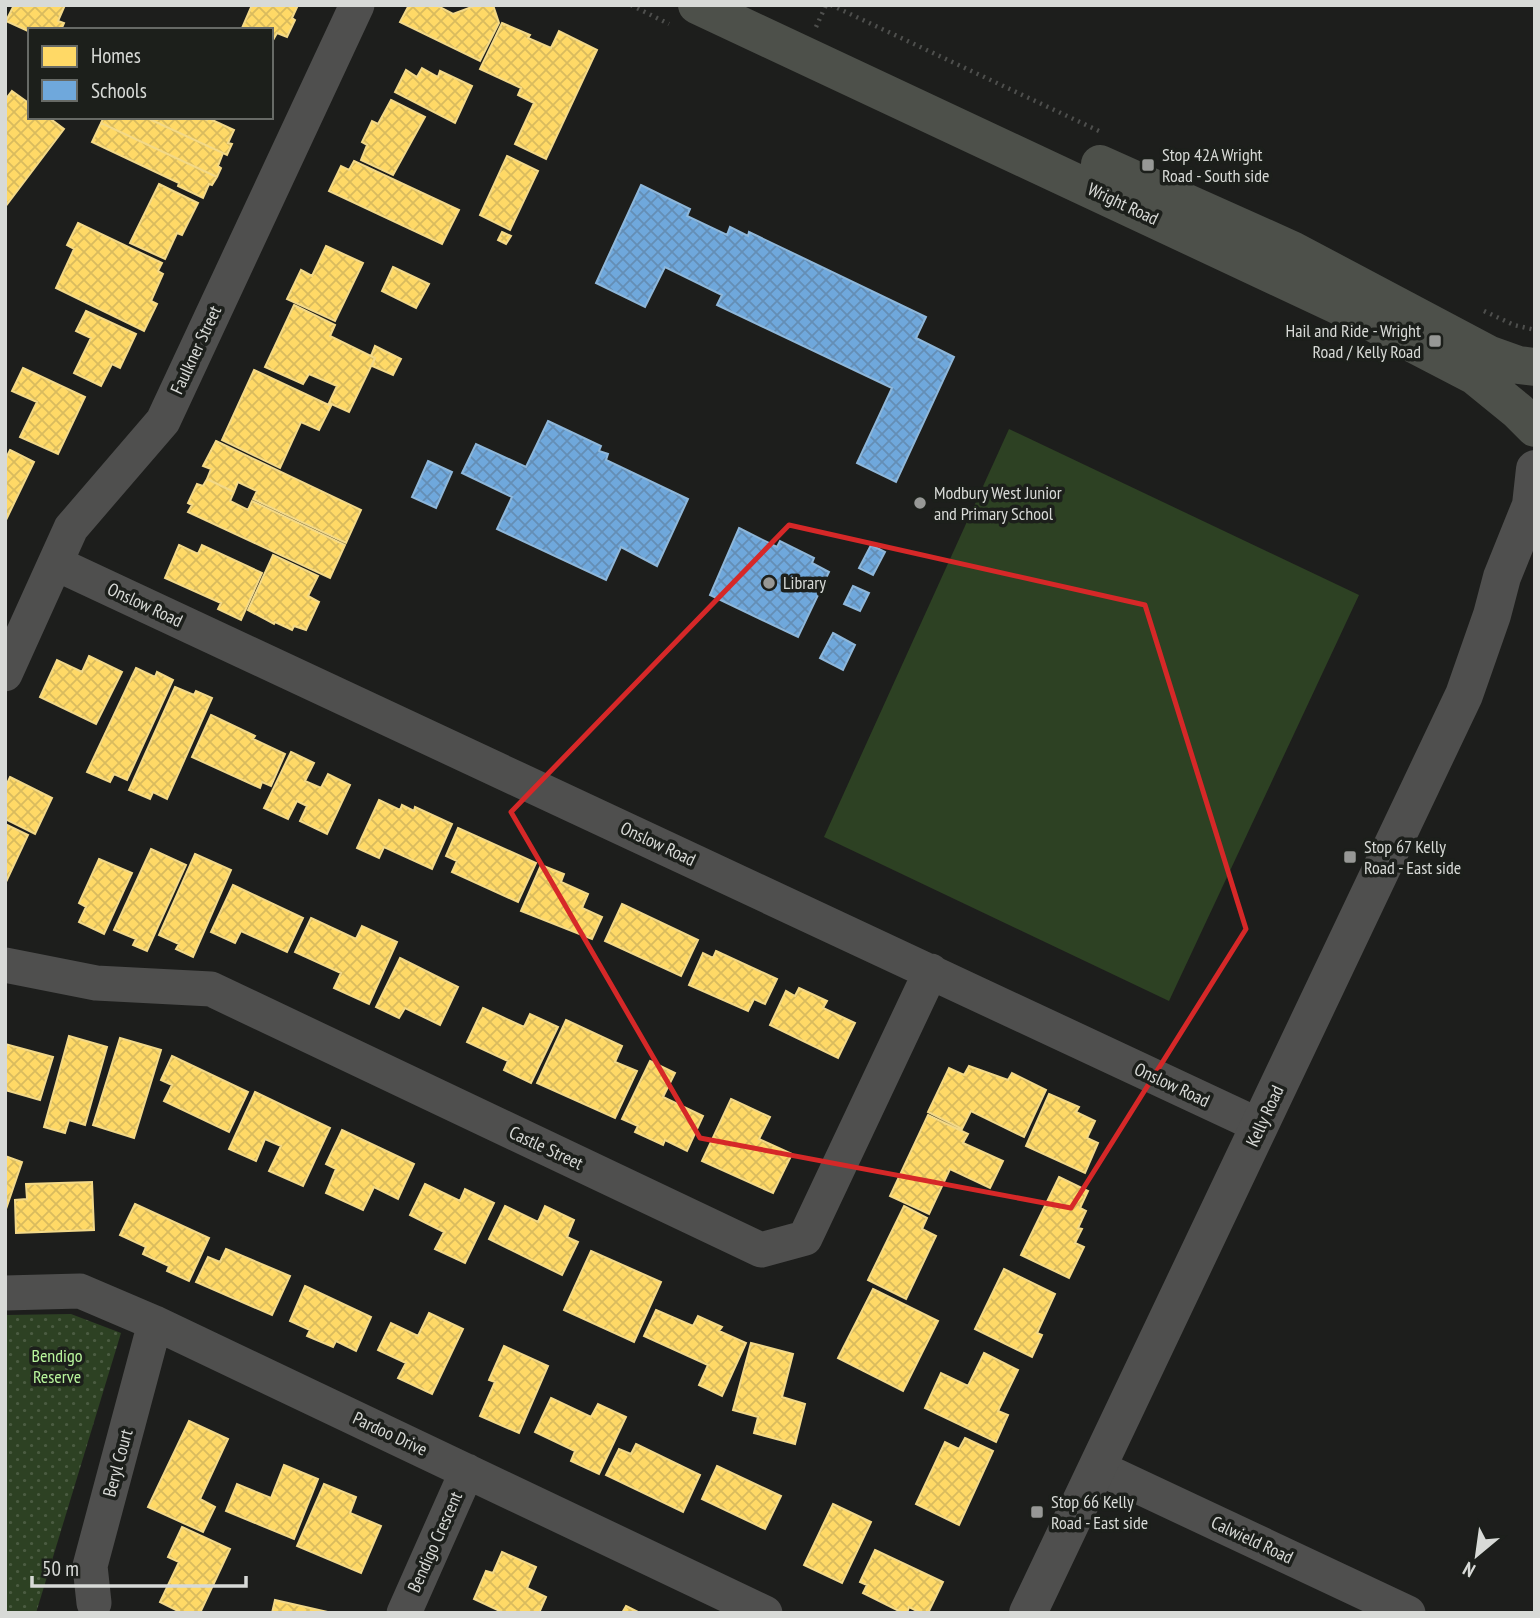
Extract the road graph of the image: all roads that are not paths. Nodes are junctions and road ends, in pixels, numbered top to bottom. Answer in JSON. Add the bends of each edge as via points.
{"nodes":[{"id":1,"x":357,"y":5,"type":"edge"},
{"id":2,"x":697,"y":5,"type":"edge"},
{"id":3,"x":755,"y":5,"type":"edge"},
{"id":4,"x":1535,"y":367,"type":"edge"},
{"id":5,"x":1535,"y":417,"type":"edge"},
{"id":6,"x":1535,"y":425,"type":"edge"},
{"id":7,"x":1535,"y":469,"type":"edge"},
{"id":8,"x":1535,"y":555,"type":"edge"},
{"id":9,"x":57,"y":564,"type":"junction"},
{"id":10,"x":1492,"y":615,"type":"junction"},
{"id":11,"x":5,"y":674,"type":"edge"},
{"id":12,"x":5,"y":965,"type":"edge"},
{"id":13,"x":931,"y":971,"type":"junction"},
{"id":14,"x":1260,"y":1126,"type":"junction"},
{"id":15,"x":5,"y":1293,"type":"edge"},
{"id":16,"x":155,"y":1323,"type":"junction"},
{"id":17,"x":1097,"y":1467,"type":"junction"},
{"id":18,"x":467,"y":1471,"type":"junction"},
{"id":19,"x":94,"y":1603,"type":"dead end"},
{"id":20,"x":1395,"y":1610,"type":"edge"},
{"id":21,"x":404,"y":1613,"type":"edge"},
{"id":22,"x":765,"y":1613,"type":"edge"},
{"id":23,"x":1028,"y":1613,"type":"edge"}],
"edges":[{"from":1,"to":9,"type":"street","name":"Faulkner Street","via":[[163,421],[71,528]]},
{"from":2,"to":6,"type":"main road","name":"Wright Road","via":[[1350,311],[1475,376]]},
{"from":3,"to":4,"type":"main road","name":"Wright Road","via":[[1292,250],[1490,355]]},
{"from":5,"to":6,"type":"main road"},
{"from":7,"to":10,"type":"street","name":"Kelly Road","via":[[1531,505]]},
{"from":8,"to":10,"type":"street","name":"Kelly Road"},
{"from":9,"to":11,"type":"street","name":"Faulkner Street"},
{"from":9,"to":13,"type":"street","name":"Onslow Road"},
{"from":10,"to":14,"type":"street","name":"Kelly Road","via":[[1464,695]]},
{"from":12,"to":13,"type":"street","name":"Castle Street","via":[[96,984],[211,989],[761,1250],[805,1238]]},
{"from":13,"to":14,"type":"street","name":"Onslow Road"},
{"from":14,"to":17,"type":"street","name":"Kelly Road"},
{"from":15,"to":16,"type":"street","name":"Pardoo Drive","via":[[80,1291]]},
{"from":16,"to":18,"type":"street","name":"Pardoo Drive"},
{"from":16,"to":19,"type":"street","name":"Beryl Court","via":[[90,1566]]},
{"from":17,"to":20,"type":"street","name":"Calwield Road"},
{"from":17,"to":23,"type":"street","name":"Kelly Road"},
{"from":18,"to":21,"type":"street","name":"Bendigo Crescent"},
{"from":18,"to":22,"type":"street","name":"Pardoo Drive"}]}
